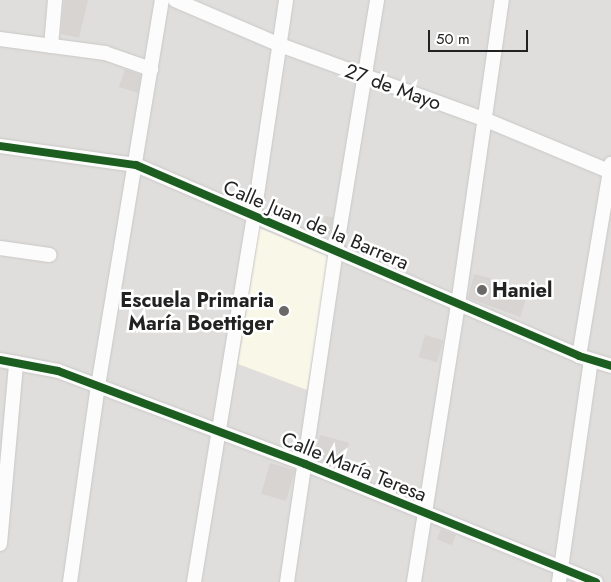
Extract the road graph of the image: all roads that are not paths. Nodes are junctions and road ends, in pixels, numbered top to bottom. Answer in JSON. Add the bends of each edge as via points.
{"nodes":[{"id":1,"x":55,"y":0,"type":"edge"},
{"id":2,"x":162,"y":0,"type":"edge"},
{"id":3,"x":176,"y":0,"type":"edge"},
{"id":4,"x":286,"y":0,"type":"edge"},
{"id":5,"x":377,"y":0,"type":"edge"},
{"id":6,"x":502,"y":0,"type":"edge"},
{"id":7,"x":0,"y":39,"type":"edge"},
{"id":8,"x":280,"y":45,"type":"junction"},
{"id":9,"x":51,"y":46,"type":"junction"},
{"id":10,"x":151,"y":69,"type":"junction"},
{"id":11,"x":366,"y":77,"type":"junction"},
{"id":12,"x":486,"y":120,"type":"junction"},
{"id":13,"x":0,"y":146,"type":"edge"},
{"id":14,"x":136,"y":165,"type":"junction"},
{"id":15,"x":611,"y":169,"type":"edge"},
{"id":16,"x":254,"y":215,"type":"junction"},
{"id":17,"x":0,"y":248,"type":"edge"},
{"id":18,"x":336,"y":251,"type":"junction"},
{"id":19,"x":50,"y":255,"type":"dead end"},
{"id":20,"x":458,"y":304,"type":"junction"},
{"id":21,"x":585,"y":358,"type":"junction"},
{"id":22,"x":0,"y":360,"type":"edge"},
{"id":23,"x":16,"y":363,"type":"junction"},
{"id":24,"x":611,"y":366,"type":"edge"},
{"id":25,"x":98,"y":386,"type":"junction"},
{"id":26,"x":219,"y":432,"type":"junction"},
{"id":27,"x":305,"y":464,"type":"junction"},
{"id":28,"x":426,"y":513,"type":"junction"},
{"id":29,"x":0,"y":544,"type":"edge"},
{"id":30,"x":560,"y":575,"type":"edge"},
{"id":31,"x":70,"y":582,"type":"edge"},
{"id":32,"x":194,"y":582,"type":"edge"},
{"id":33,"x":287,"y":582,"type":"edge"},
{"id":34,"x":414,"y":582,"type":"edge"},
{"id":35,"x":596,"y":582,"type":"edge"}],
"edges":[{"from":1,"to":9,"type":"street"},
{"from":2,"to":10,"type":"street"},
{"from":3,"to":8,"type":"street","name":"27 de Mayo"},
{"from":4,"to":8,"type":"street"},
{"from":5,"to":11,"type":"street"},
{"from":6,"to":12,"type":"street"},
{"from":7,"to":9,"type":"street"},
{"from":8,"to":11,"type":"street","name":"27 de Mayo"},
{"from":8,"to":16,"type":"street"},
{"from":9,"to":10,"type":"street","via":[[105,53]]},
{"from":10,"to":14,"type":"street"},
{"from":11,"to":12,"type":"street","name":"27 de Mayo"},
{"from":11,"to":18,"type":"street"},
{"from":12,"to":15,"type":"street","name":"27 de Mayo"},
{"from":12,"to":20,"type":"street"},
{"from":13,"to":14,"type":"street","name":"Calle Juan de la Barrera"},
{"from":14,"to":16,"type":"street","name":"Calle Juan de la Barrera"},
{"from":14,"to":25,"type":"street"},
{"from":15,"to":21,"type":"street"},
{"from":16,"to":18,"type":"street","name":"Calle Juan de la Barrera"},
{"from":16,"to":26,"type":"street"},
{"from":17,"to":19,"type":"street"},
{"from":18,"to":20,"type":"street","name":"Calle Juan de la Barrera"},
{"from":18,"to":27,"type":"street"},
{"from":20,"to":21,"type":"street","name":"Calle Juan de la Barrera"},
{"from":20,"to":28,"type":"street"},
{"from":21,"to":24,"type":"street","name":"Calle Juan de la Barrera"},
{"from":21,"to":30,"type":"street"},
{"from":22,"to":23,"type":"street","name":"Calle María Teresa"},
{"from":23,"to":25,"type":"street","name":"Calle María Teresa","via":[[58,370]]},
{"from":23,"to":29,"type":"street"},
{"from":25,"to":26,"type":"street","name":"Calle María Teresa"},
{"from":25,"to":31,"type":"street"},
{"from":26,"to":27,"type":"street","name":"Calle María Teresa"},
{"from":26,"to":32,"type":"street"},
{"from":27,"to":28,"type":"street","name":"Calle María Teresa"},
{"from":27,"to":33,"type":"street"},
{"from":28,"to":30,"type":"street","name":"Calle María Teresa"},
{"from":28,"to":34,"type":"street"},
{"from":30,"to":35,"type":"street","name":"Calle María Teresa"}]}
